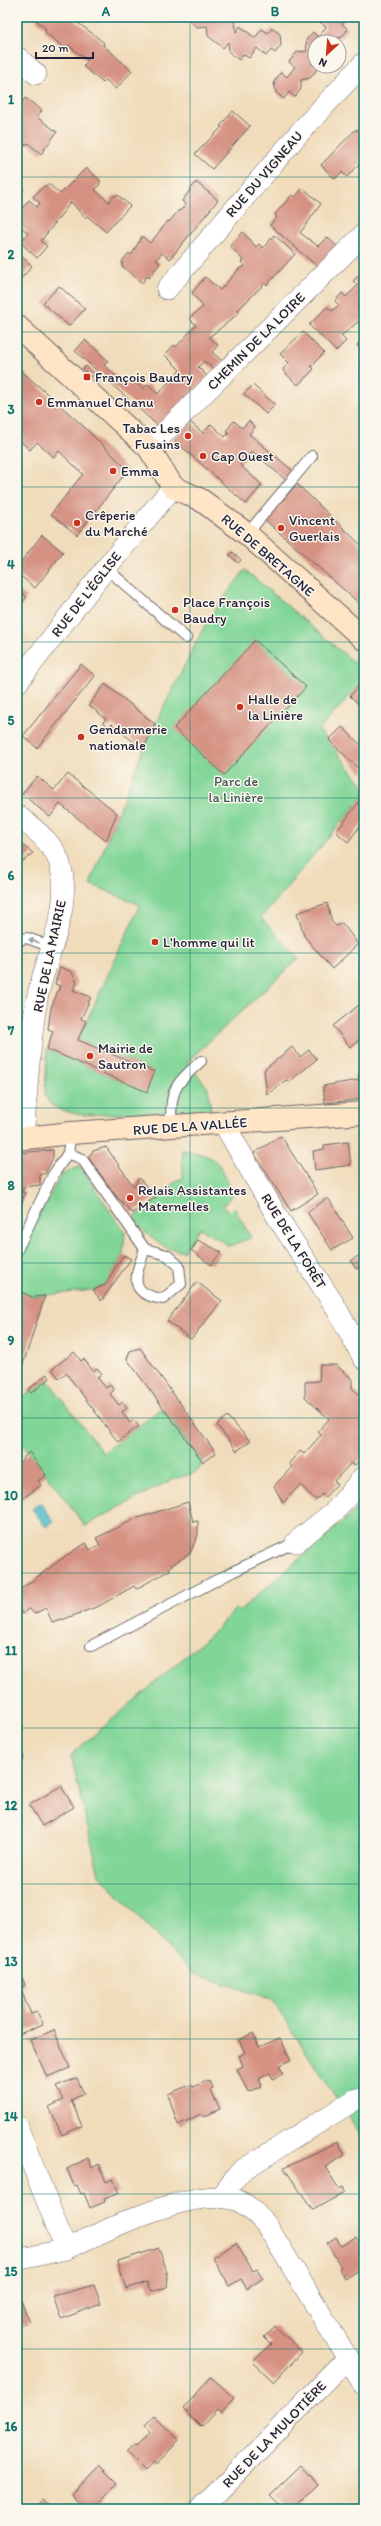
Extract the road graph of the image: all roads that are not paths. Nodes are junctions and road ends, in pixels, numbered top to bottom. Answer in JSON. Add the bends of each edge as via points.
{"nodes":[{"id":1,"x":17,"y":57,"type":"edge"},
{"id":2,"x":364,"y":63,"type":"edge"},
{"id":3,"x":36,"y":74,"type":"dead end"},
{"id":4,"x":364,"y":234,"type":"edge"},
{"id":5,"x":167,"y":288,"type":"dead end"},
{"id":6,"x":17,"y":326,"type":"edge"},
{"id":7,"x":149,"y":448,"type":"junction"},
{"id":8,"x":312,"y":456,"type":"dead end"},
{"id":9,"x":173,"y":487,"type":"junction"},
{"id":10,"x":247,"y":534,"type":"junction"},
{"id":11,"x":106,"y":568,"type":"junction"},
{"id":12,"x":186,"y":638,"type":"dead end"},
{"id":13,"x":364,"y":639,"type":"edge"},
{"id":14,"x":17,"y":683,"type":"edge"},
{"id":15,"x":17,"y":815,"type":"edge"},
{"id":16,"x":17,"y":943,"type":"edge"},
{"id":17,"x":52,"y":947,"type":"junction"},
{"id":18,"x":201,"y":1062,"type":"dead end"},
{"id":19,"x":364,"y":1113,"type":"edge"},
{"id":20,"x":224,"y":1124,"type":"junction"},
{"id":21,"x":171,"y":1126,"type":"junction"},
{"id":22,"x":20,"y":1139,"type":"edge"},
{"id":23,"x":69,"y":1143,"type":"junction"},
{"id":24,"x":145,"y":1249,"type":"junction"},
{"id":25,"x":17,"y":1250,"type":"edge"},
{"id":26,"x":364,"y":1359,"type":"edge"},
{"id":27,"x":364,"y":1476,"type":"edge"},
{"id":28,"x":296,"y":1542,"type":"joint"},
{"id":29,"x":91,"y":1646,"type":"dead end"},
{"id":30,"x":356,"y":2099,"type":"dead end"},
{"id":31,"x":17,"y":2126,"type":"edge"},
{"id":32,"x":219,"y":2198,"type":"junction"},
{"id":33,"x":66,"y":2248,"type":"junction"},
{"id":34,"x":17,"y":2260,"type":"edge"},
{"id":35,"x":347,"y":2359,"type":"junction"},
{"id":36,"x":364,"y":2385,"type":"edge"},
{"id":37,"x":201,"y":2509,"type":"edge"}],
"edges":[{"from":1,"to":3,"type":"street"},
{"from":2,"to":5,"type":"street","name":"RUE DU VIGNEAU","via":[[300,132]]},
{"from":4,"to":7,"type":"street","name":"CHEMIN DE LA LOIRE"},
{"from":6,"to":7,"type":"main road"},
{"from":7,"to":9,"type":"main road"},
{"from":8,"to":10,"type":"lane"},
{"from":9,"to":10,"type":"main road","name":"RUE DE BRETAGNE","via":[[201,500]]},
{"from":9,"to":11,"type":"street","name":"RUE DE L'ÉGLISE"},
{"from":10,"to":13,"type":"main road","name":"RUE DE BRETAGNE"},
{"from":11,"to":12,"type":"lane"},
{"from":11,"to":14,"type":"street","name":"RUE DE L'ÉGLISE"},
{"from":15,"to":17,"type":"street","name":"RUE DE LA MAIRIE","via":[[43,837],[55,852],[62,868],[63,890]]},
{"from":17,"to":16,"type":"lane","one_way":true,"via":[[27,938]]},
{"from":17,"to":22,"type":"street","name":"RUE DE LA MAIRIE","via":[[37,998],[27,1051]]},
{"from":18,"to":21,"type":"lane","via":[[176,1084],[171,1096]]},
{"from":19,"to":20,"type":"main road","name":"RUE DE LA VALLÉE"},
{"from":20,"to":21,"type":"main road","name":"RUE DE LA VALLÉE"},
{"from":20,"to":26,"type":"street","name":"RUE DE LA FORÊT"},
{"from":21,"to":23,"type":"main road","name":"RUE DE LA VALLÉE"},
{"from":22,"to":23,"type":"main road","name":"RUE DE LA VALLÉE"},
{"from":23,"to":24,"type":"lane"},
{"from":23,"to":25,"type":"lane"},
{"from":24,"to":24,"type":"lane","via":[[136,1272],[139,1289],[147,1297],[163,1299],[181,1284],[179,1266],[167,1255]]},
{"from":27,"to":28,"type":"street","via":[[336,1510]]},
{"from":28,"to":29,"type":"lane","via":[[232,1572]]},
{"from":30,"to":32,"type":"street","via":[[241,2171]]},
{"from":31,"to":33,"type":"street"},
{"from":32,"to":33,"type":"street","via":[[185,2200]]},
{"from":32,"to":35,"type":"street","via":[[234,2199],[251,2209],[266,2224],[318,2306]]},
{"from":33,"to":34,"type":"street"},
{"from":35,"to":36,"type":"street"},
{"from":35,"to":37,"type":"street","name":"RUE DE LA MULOTIÈRE"}]}
